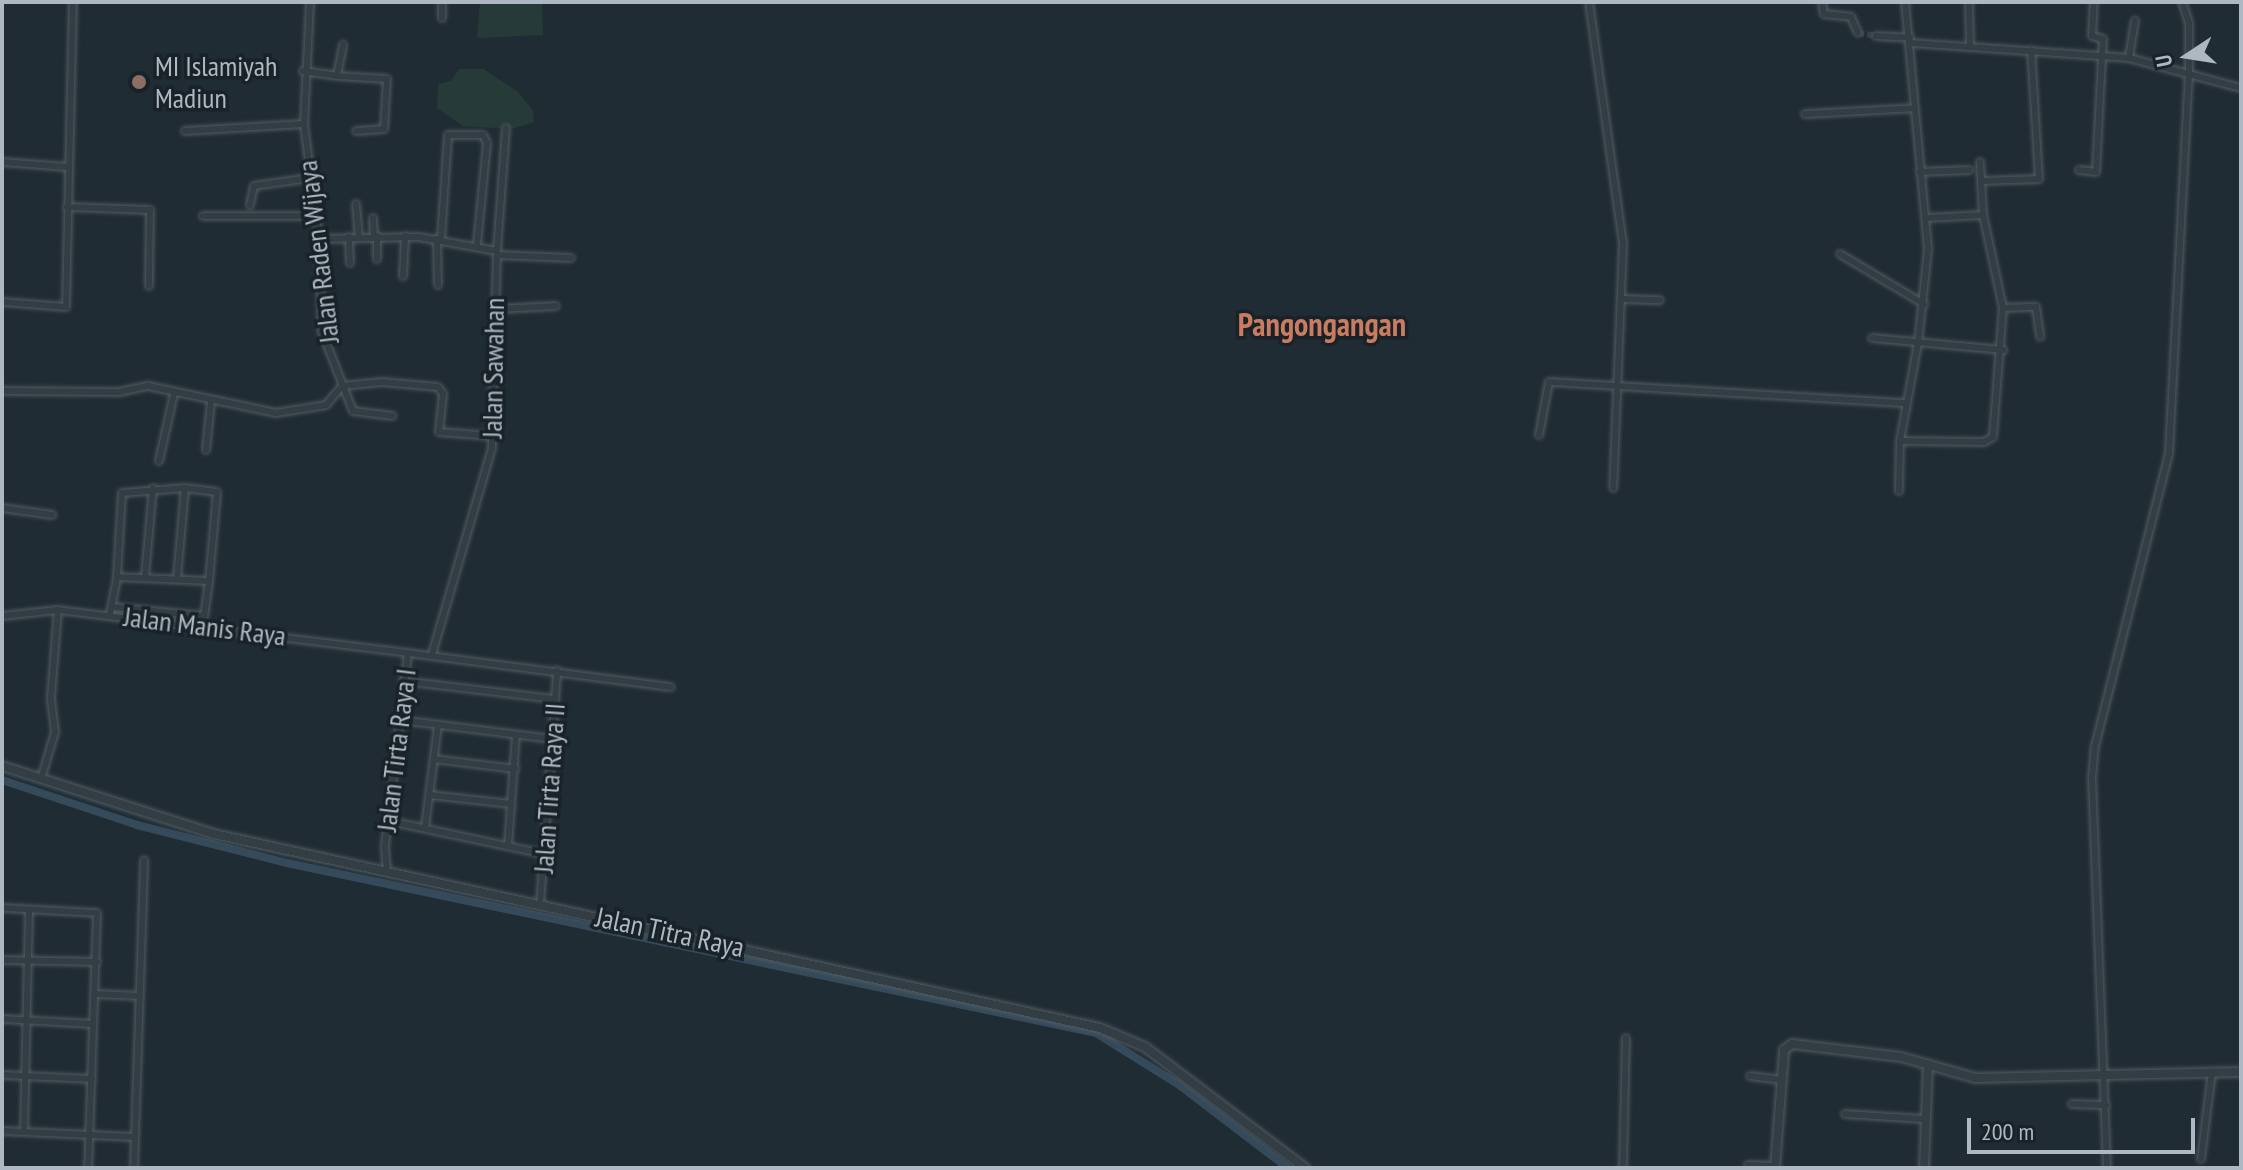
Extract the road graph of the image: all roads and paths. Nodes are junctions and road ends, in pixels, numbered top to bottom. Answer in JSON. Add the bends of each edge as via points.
{"nodes":[{"id":1,"x":73,"y":2,"type":"edge"},
{"id":2,"x":310,"y":2,"type":"edge"},
{"id":3,"x":442,"y":2,"type":"edge"},
{"id":4,"x":1589,"y":2,"type":"edge"},
{"id":5,"x":1822,"y":2,"type":"edge"},
{"id":6,"x":1905,"y":2,"type":"edge"},
{"id":7,"x":1969,"y":2,"type":"edge"},
{"id":8,"x":2094,"y":2,"type":"edge"},
{"id":9,"x":2182,"y":2,"type":"edge"},
{"id":10,"x":442,"y":18,"type":"dead end"},
{"id":11,"x":2135,"y":20,"type":"dead end"},
{"id":12,"x":1858,"y":33,"type":"tunnel mouth"},
{"id":13,"x":1876,"y":36,"type":"tunnel mouth"},
{"id":14,"x":1910,"y":40,"type":"junction"},
{"id":15,"x":343,"y":45,"type":"dead end"},
{"id":16,"x":1970,"y":47,"type":"junction"},
{"id":17,"x":2031,"y":50,"type":"junction"},
{"id":18,"x":2102,"y":55,"type":"junction"},
{"id":19,"x":2129,"y":58,"type":"junction"},
{"id":20,"x":303,"y":71,"type":"junction"},
{"id":21,"x":2189,"y":74,"type":"junction"},
{"id":22,"x":337,"y":76,"type":"junction"},
{"id":23,"x":2241,"y":88,"type":"edge"},
{"id":24,"x":1915,"y":108,"type":"junction"},
{"id":25,"x":1805,"y":114,"type":"dead end"},
{"id":26,"x":304,"y":124,"type":"junction"},
{"id":27,"x":506,"y":128,"type":"dead end"},
{"id":28,"x":185,"y":131,"type":"dead end"},
{"id":29,"x":356,"y":131,"type":"dead end"},
{"id":30,"x":2,"y":162,"type":"edge"},
{"id":31,"x":1980,"y":162,"type":"dead end"},
{"id":32,"x":67,"y":167,"type":"junction"},
{"id":33,"x":1969,"y":170,"type":"dead end"},
{"id":34,"x":2079,"y":170,"type":"dead end"},
{"id":35,"x":1920,"y":172,"type":"junction"},
{"id":36,"x":309,"y":178,"type":"junction"},
{"id":37,"x":1981,"y":181,"type":"junction"},
{"id":38,"x":356,"y":204,"type":"dead end"},
{"id":39,"x":250,"y":205,"type":"dead end"},
{"id":40,"x":67,"y":207,"type":"junction"},
{"id":41,"x":1983,"y":215,"type":"junction"},
{"id":42,"x":203,"y":216,"type":"dead end"},
{"id":43,"x":315,"y":216,"type":"junction"},
{"id":44,"x":373,"y":218,"type":"dead end"},
{"id":45,"x":1926,"y":218,"type":"junction"},
{"id":46,"x":359,"y":236,"type":"junction"},
{"id":47,"x":376,"y":236,"type":"junction"},
{"id":48,"x":405,"y":236,"type":"junction"},
{"id":49,"x":349,"y":237,"type":"junction"},
{"id":50,"x":319,"y":239,"type":"junction"},
{"id":51,"x":439,"y":239,"type":"junction"},
{"id":52,"x":477,"y":245,"type":"junction"},
{"id":53,"x":497,"y":253,"type":"junction"},
{"id":54,"x":1840,"y":254,"type":"dead end"},
{"id":55,"x":571,"y":258,"type":"dead end"},
{"id":56,"x":377,"y":259,"type":"dead end"},
{"id":57,"x":350,"y":263,"type":"dead end"},
{"id":58,"x":403,"y":276,"type":"dead end"},
{"id":59,"x":438,"y":285,"type":"dead end"},
{"id":60,"x":149,"y":286,"type":"dead end"},
{"id":61,"x":1623,"y":299,"type":"junction"},
{"id":62,"x":1660,"y":300,"type":"dead end"},
{"id":63,"x":2,"y":302,"type":"edge"},
{"id":64,"x":1924,"y":304,"type":"junction"},
{"id":65,"x":556,"y":306,"type":"dead end"},
{"id":66,"x":2003,"y":308,"type":"junction"},
{"id":67,"x":496,"y":309,"type":"junction"},
{"id":68,"x":2040,"y":337,"type":"dead end"},
{"id":69,"x":1872,"y":338,"type":"dead end"},
{"id":70,"x":1918,"y":343,"type":"junction"},
{"id":71,"x":2003,"y":350,"type":"junction"},
{"id":72,"x":342,"y":386,"type":"junction"},
{"id":73,"x":1615,"y":390,"type":"junction"},
{"id":74,"x":2,"y":391,"type":"edge"},
{"id":75,"x":174,"y":394,"type":"junction"},
{"id":76,"x":211,"y":402,"type":"junction"},
{"id":77,"x":1907,"y":403,"type":"junction"},
{"id":78,"x":393,"y":416,"type":"dead end"},
{"id":79,"x":1539,"y":435,"type":"dead end"},
{"id":80,"x":492,"y":436,"type":"junction"},
{"id":81,"x":1900,"y":441,"type":"junction"},
{"id":82,"x":206,"y":450,"type":"dead end"},
{"id":83,"x":159,"y":461,"type":"dead end"},
{"id":84,"x":153,"y":488,"type":"junction"},
{"id":85,"x":185,"y":488,"type":"junction"},
{"id":86,"x":1613,"y":488,"type":"dead end"},
{"id":87,"x":1899,"y":491,"type":"dead end"},
{"id":88,"x":2,"y":508,"type":"edge"},
{"id":89,"x":53,"y":515,"type":"dead end"},
{"id":90,"x":117,"y":577,"type":"junction"},
{"id":91,"x":145,"y":577,"type":"junction"},
{"id":92,"x":177,"y":579,"type":"junction"},
{"id":93,"x":209,"y":581,"type":"junction"},
{"id":94,"x":58,"y":610,"type":"junction"},
{"id":95,"x":111,"y":610,"type":"junction"},
{"id":96,"x":2,"y":616,"type":"edge"},
{"id":97,"x":204,"y":616,"type":"junction"},
{"id":98,"x":203,"y":625,"type":"junction"},
{"id":99,"x":408,"y":653,"type":"junction"},
{"id":100,"x":432,"y":655,"type":"junction"},
{"id":101,"x":557,"y":671,"type":"junction"},
{"id":102,"x":403,"y":681,"type":"junction"},
{"id":103,"x":671,"y":687,"type":"dead end"},
{"id":104,"x":555,"y":699,"type":"junction"},
{"id":105,"x":400,"y":720,"type":"junction"},
{"id":106,"x":438,"y":725,"type":"junction"},
{"id":107,"x":516,"y":735,"type":"junction"},
{"id":108,"x":552,"y":739,"type":"junction"},
{"id":109,"x":434,"y":759,"type":"junction"},
{"id":110,"x":2,"y":766,"type":"edge"},
{"id":111,"x":515,"y":769,"type":"junction"},
{"id":112,"x":41,"y":781,"type":"junction"},
{"id":113,"x":429,"y":795,"type":"junction"},
{"id":114,"x":512,"y":804,"type":"junction"},
{"id":115,"x":389,"y":821,"type":"junction"},
{"id":116,"x":425,"y":828,"type":"junction"},
{"id":117,"x":508,"y":846,"type":"junction"},
{"id":118,"x":544,"y":854,"type":"junction"},
{"id":119,"x":144,"y":860,"type":"dead end"},
{"id":120,"x":387,"y":871,"type":"junction"},
{"id":121,"x":540,"y":905,"type":"junction"},
{"id":122,"x":2,"y":908,"type":"edge"},
{"id":123,"x":29,"y":910,"type":"junction"},
{"id":124,"x":2,"y":960,"type":"edge"},
{"id":125,"x":27,"y":961,"type":"junction"},
{"id":126,"x":97,"y":962,"type":"junction"},
{"id":127,"x":95,"y":994,"type":"junction"},
{"id":128,"x":140,"y":996,"type":"junction"},
{"id":129,"x":2,"y":1019,"type":"edge"},
{"id":130,"x":27,"y":1019,"type":"junction"},
{"id":131,"x":93,"y":1024,"type":"junction"},
{"id":132,"x":1626,"y":1038,"type":"dead end"},
{"id":133,"x":1928,"y":1065,"type":"junction"},
{"id":134,"x":2212,"y":1071,"type":"junction"},
{"id":135,"x":2241,"y":1072,"type":"edge"},
{"id":136,"x":2,"y":1075,"type":"edge"},
{"id":137,"x":2105,"y":1075,"type":"junction"},
{"id":138,"x":1750,"y":1076,"type":"dead end"},
{"id":139,"x":26,"y":1077,"type":"junction"},
{"id":140,"x":92,"y":1079,"type":"junction"},
{"id":141,"x":1782,"y":1080,"type":"junction"},
{"id":142,"x":2072,"y":1104,"type":"dead end"},
{"id":143,"x":2106,"y":1105,"type":"junction"},
{"id":144,"x":1845,"y":1114,"type":"dead end"},
{"id":145,"x":1924,"y":1119,"type":"junction"},
{"id":146,"x":2,"y":1131,"type":"edge"},
{"id":147,"x":24,"y":1132,"type":"junction"},
{"id":148,"x":87,"y":1133,"type":"junction"},
{"id":149,"x":135,"y":1137,"type":"junction"},
{"id":150,"x":2201,"y":1159,"type":"dead end"},
{"id":151,"x":1748,"y":1165,"type":"dead end"},
{"id":152,"x":1775,"y":1167,"type":"edge"},
{"id":153,"x":88,"y":1168,"type":"edge"},
{"id":154,"x":134,"y":1168,"type":"edge"},
{"id":155,"x":1305,"y":1168,"type":"edge"},
{"id":156,"x":1623,"y":1168,"type":"edge"},
{"id":157,"x":1924,"y":1168,"type":"edge"},
{"id":158,"x":2107,"y":1168,"type":"edge"}],
"edges":[{"from":1,"to":32,"type":"street"},
{"from":2,"to":20,"type":"street","name":"Jalan Raden Wijaya"},
{"from":3,"to":10,"type":"street"},
{"from":4,"to":61,"type":"street","via":[[1623,244]]},
{"from":5,"to":12,"type":"street","via":[[1824,14],[1851,17]]},
{"from":6,"to":14,"type":"street"},
{"from":7,"to":16,"type":"street"},
{"from":8,"to":18,"type":"street","via":[[2092,36],[2103,38]]},
{"from":9,"to":21,"type":"street","via":[[2189,23]]},
{"from":11,"to":19,"type":"street"},
{"from":13,"to":14,"type":"street"},
{"from":14,"to":16,"type":"street"},
{"from":14,"to":24,"type":"street"},
{"from":15,"to":22,"type":"street"},
{"from":16,"to":17,"type":"street"},
{"from":17,"to":18,"type":"street"},
{"from":17,"to":37,"type":"street","via":[[2039,179]]},
{"from":18,"to":19,"type":"street"},
{"from":18,"to":34,"type":"street","via":[[2096,172]]},
{"from":19,"to":21,"type":"street"},
{"from":20,"to":22,"type":"street"},
{"from":20,"to":26,"type":"street","name":"Jalan Raden Wijaya"},
{"from":21,"to":23,"type":"street"},
{"from":21,"to":137,"type":"street","via":[[2169,453],[2095,746],[2092,778]]},
{"from":22,"to":29,"type":"street","via":[[387,79],[384,129]]},
{"from":24,"to":25,"type":"street"},
{"from":24,"to":35,"type":"street"},
{"from":26,"to":28,"type":"street"},
{"from":26,"to":36,"type":"street","name":"Jalan Raden Wijaya"},
{"from":27,"to":53,"type":"street","name":"Jalan Sawahan"},
{"from":30,"to":32,"type":"street"},
{"from":31,"to":37,"type":"street"},
{"from":32,"to":40,"type":"street"},
{"from":33,"to":35,"type":"street"},
{"from":35,"to":45,"type":"street"},
{"from":36,"to":39,"type":"street","via":[[254,186]]},
{"from":36,"to":43,"type":"street","name":"Jalan Raden Wijaya"},
{"from":37,"to":41,"type":"street"},
{"from":38,"to":46,"type":"street"},
{"from":40,"to":60,"type":"street","via":[[150,210]]},
{"from":40,"to":63,"type":"street","via":[[66,307]]},
{"from":41,"to":45,"type":"street"},
{"from":41,"to":66,"type":"street"},
{"from":42,"to":43,"type":"street"},
{"from":43,"to":50,"type":"street","name":"Jalan Raden Wijaya"},
{"from":44,"to":47,"type":"street"},
{"from":45,"to":64,"type":"street"},
{"from":46,"to":47,"type":"street"},
{"from":46,"to":49,"type":"street"},
{"from":47,"to":48,"type":"street"},
{"from":47,"to":56,"type":"street"},
{"from":48,"to":51,"type":"street"},
{"from":48,"to":58,"type":"street"},
{"from":49,"to":50,"type":"street"},
{"from":49,"to":57,"type":"street"},
{"from":50,"to":72,"type":"street","name":"Jalan Raden Wijaya","via":[[320,320]]},
{"from":51,"to":52,"type":"street"},
{"from":51,"to":52,"type":"street","via":[[448,135],[483,135],[487,143]]},
{"from":51,"to":59,"type":"street"},
{"from":52,"to":53,"type":"street"},
{"from":53,"to":55,"type":"street"},
{"from":53,"to":67,"type":"street","name":"Jalan Sawahan"},
{"from":54,"to":64,"type":"street"},
{"from":61,"to":62,"type":"street"},
{"from":61,"to":73,"type":"street"},
{"from":64,"to":70,"type":"street"},
{"from":65,"to":67,"type":"street"},
{"from":66,"to":68,"type":"street","via":[[2036,307]]},
{"from":66,"to":71,"type":"street"},
{"from":67,"to":80,"type":"street","name":"Jalan Sawahan"},
{"from":69,"to":70,"type":"street"},
{"from":70,"to":71,"type":"street"},
{"from":70,"to":77,"type":"street"},
{"from":71,"to":81,"type":"street","via":[[1991,440]]},
{"from":72,"to":76,"type":"street","via":[[329,403],[312,410],[276,413]]},
{"from":72,"to":78,"type":"street","name":"Jalan Raden Wijaya","via":[[357,415]]},
{"from":72,"to":80,"type":"street","via":[[382,382],[438,387],[443,394],[439,432]]},
{"from":73,"to":77,"type":"street"},
{"from":73,"to":79,"type":"street","via":[[1547,383]]},
{"from":73,"to":86,"type":"street"},
{"from":74,"to":75,"type":"street","via":[[119,392],[148,386]]},
{"from":75,"to":76,"type":"street"},
{"from":75,"to":83,"type":"street"},
{"from":76,"to":82,"type":"street"},
{"from":77,"to":81,"type":"street"},
{"from":80,"to":100,"type":"street","name":"Jalan Sawahan","via":[[481,500]]},
{"from":81,"to":87,"type":"street"},
{"from":84,"to":85,"type":"street"},
{"from":84,"to":90,"type":"street","via":[[122,493]]},
{"from":84,"to":91,"type":"street"},
{"from":85,"to":92,"type":"street"},
{"from":85,"to":93,"type":"street","via":[[217,492]]},
{"from":88,"to":89,"type":"street"},
{"from":90,"to":91,"type":"street"},
{"from":90,"to":95,"type":"street"},
{"from":91,"to":92,"type":"street"},
{"from":92,"to":93,"type":"street"},
{"from":93,"to":97,"type":"street"},
{"from":94,"to":95,"type":"street","name":"Jalan Manis Raya"},
{"from":94,"to":96,"type":"street","name":"Jalan Manis Raya"},
{"from":94,"to":112,"type":"street","via":[[51,697],[55,732]]},
{"from":95,"to":97,"type":"street"},
{"from":95,"to":98,"type":"street","name":"Jalan Manis Raya"},
{"from":97,"to":98,"type":"street"},
{"from":98,"to":99,"type":"street","name":"Jalan Manis Raya"},
{"from":99,"to":100,"type":"street","name":"Jalan Tirta Raya I"},
{"from":99,"to":102,"type":"street","name":"Jalan Tirta Raya I"},
{"from":100,"to":101,"type":"street"},
{"from":101,"to":103,"type":"street"},
{"from":101,"to":104,"type":"street","name":"Jalan Tirta Raya II"},
{"from":102,"to":104,"type":"street"},
{"from":102,"to":105,"type":"street","name":"Jalan Tirta Raya I"},
{"from":104,"to":108,"type":"street","name":"Jalan Tirta Raya II"},
{"from":105,"to":106,"type":"street"},
{"from":105,"to":115,"type":"street","name":"Jalan Tirta Raya I"},
{"from":106,"to":107,"type":"street"},
{"from":106,"to":109,"type":"street"},
{"from":107,"to":108,"type":"street"},
{"from":107,"to":111,"type":"street"},
{"from":108,"to":118,"type":"street","name":"Jalan Tirta Raya II"},
{"from":109,"to":111,"type":"street"},
{"from":109,"to":113,"type":"street"},
{"from":110,"to":112,"type":"street","name":"Jalan Titra Raya"},
{"from":111,"to":114,"type":"street"},
{"from":112,"to":120,"type":"street","name":"Jalan Titra Raya","via":[[214,834]]},
{"from":113,"to":114,"type":"street"},
{"from":113,"to":116,"type":"street"},
{"from":114,"to":117,"type":"street"},
{"from":115,"to":116,"type":"street"},
{"from":115,"to":120,"type":"street","name":"Jalan Tirta Raya I"},
{"from":116,"to":117,"type":"street"},
{"from":117,"to":118,"type":"street"},
{"from":118,"to":121,"type":"street","name":"Jalan Tirta Raya II"},
{"from":119,"to":128,"type":"street"},
{"from":120,"to":121,"type":"street","name":"Jalan Titra Raya"},
{"from":121,"to":155,"type":"street","name":"Jalan Titra Raya","via":[[1100,1028],[1145,1047]]},
{"from":122,"to":123,"type":"street"},
{"from":123,"to":125,"type":"street"},
{"from":123,"to":126,"type":"street","via":[[97,913]]},
{"from":124,"to":125,"type":"street"},
{"from":125,"to":126,"type":"street"},
{"from":125,"to":130,"type":"street"},
{"from":126,"to":127,"type":"street"},
{"from":127,"to":128,"type":"street"},
{"from":127,"to":131,"type":"street"},
{"from":128,"to":149,"type":"street"},
{"from":129,"to":130,"type":"street"},
{"from":130,"to":131,"type":"street"},
{"from":130,"to":139,"type":"street"},
{"from":131,"to":140,"type":"street"},
{"from":132,"to":156,"type":"street"},
{"from":133,"to":137,"type":"street","via":[[1975,1078]]},
{"from":133,"to":141,"type":"street","via":[[1885,1054],[1792,1044],[1784,1050]]},
{"from":133,"to":145,"type":"street"},
{"from":134,"to":135,"type":"street"},
{"from":134,"to":137,"type":"street"},
{"from":134,"to":150,"type":"street"},
{"from":136,"to":139,"type":"street"},
{"from":137,"to":143,"type":"street"},
{"from":138,"to":141,"type":"street"},
{"from":139,"to":140,"type":"street"},
{"from":139,"to":147,"type":"street"},
{"from":140,"to":148,"type":"street"},
{"from":141,"to":152,"type":"street"},
{"from":142,"to":143,"type":"street"},
{"from":143,"to":158,"type":"street"},
{"from":144,"to":145,"type":"street"},
{"from":145,"to":157,"type":"street"},
{"from":146,"to":147,"type":"street"},
{"from":147,"to":148,"type":"street"},
{"from":148,"to":149,"type":"street"},
{"from":148,"to":153,"type":"street"},
{"from":149,"to":154,"type":"street"},
{"from":151,"to":152,"type":"street"}]}
